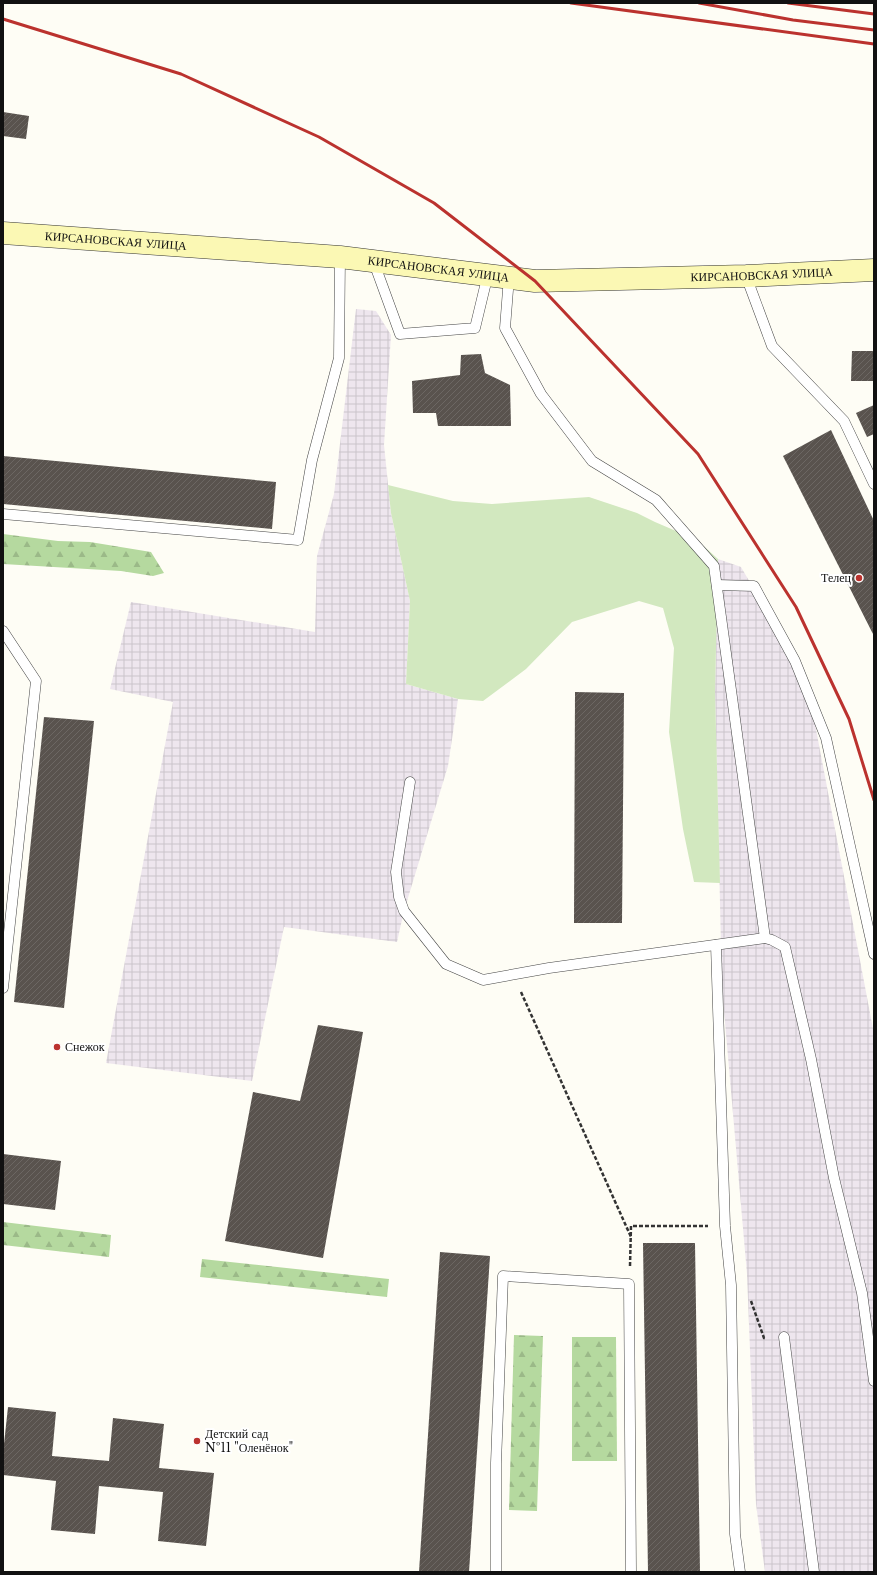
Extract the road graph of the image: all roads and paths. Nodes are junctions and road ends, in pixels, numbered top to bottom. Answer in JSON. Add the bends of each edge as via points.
{"nodes":[{"id":1,"x":3,"y":233,"type":"edge"},
{"id":2,"x":340,"y":257,"type":"junction"},
{"id":3,"x":373,"y":260,"type":"junction"},
{"id":4,"x":874,"y":270,"type":"edge"},
{"id":5,"x":499,"y":276,"type":"junction"},
{"id":6,"x":746,"y":276,"type":"junction"},
{"id":7,"x":874,"y":484,"type":"edge"},
{"id":8,"x":3,"y":514,"type":"edge"},
{"id":9,"x":717,"y":585,"type":"junction"},
{"id":10,"x":3,"y":631,"type":"edge"},
{"id":11,"x":410,"y":782,"type":"dead end"},
{"id":12,"x":765,"y":938,"type":"junction"},
{"id":13,"x":716,"y":945,"type":"junction"},
{"id":14,"x":874,"y":954,"type":"edge"},
{"id":15,"x":514,"y":975,"type":"junction"},
{"id":16,"x":3,"y":988,"type":"edge"},
{"id":17,"x":725,"y":1226,"type":"junction"},
{"id":18,"x":631,"y":1237,"type":"junction"},
{"id":19,"x":629,"y":1284,"type":"junction"},
{"id":20,"x":731,"y":1285,"type":"junction"},
{"id":21,"x":784,"y":1337,"type":"joint"},
{"id":22,"x":874,"y":1381,"type":"edge"},
{"id":23,"x":496,"y":1572,"type":"edge"},
{"id":24,"x":631,"y":1572,"type":"edge"},
{"id":25,"x":740,"y":1572,"type":"edge"},
{"id":26,"x":814,"y":1572,"type":"edge"}],
"edges":[{"from":1,"to":2,"type":"main road","name":"КИРСАНОВСКАЯ УЛИЦА"},
{"from":2,"to":3,"type":"main road","name":"КИРСАНОВСКАЯ УЛИЦА"},
{"from":2,"to":8,"type":"lane","via":[[339,358],[312,460],[298,540]]},
{"from":3,"to":5,"type":"main road","name":"КИРСАНОВСКАЯ УЛИЦА"},
{"from":3,"to":5,"type":"lane","via":[[400,334],[475,328]]},
{"from":4,"to":6,"type":"main road","name":"КИРСАНОВСКАЯ УЛИЦА"},
{"from":5,"to":6,"type":"main road","name":"КИРСАНОВСКАЯ УЛИЦА","via":[[535,281]]},
{"from":5,"to":9,"type":"lane","via":[[506,328],[541,394],[592,461],[656,500],[714,566]]},
{"from":6,"to":7,"type":"lane","via":[[772,346],[844,421]]},
{"from":9,"to":12,"type":"lane"},
{"from":9,"to":14,"type":"lane","via":[[754,586],[795,661],[826,738]]},
{"from":10,"to":16,"type":"lane","via":[[36,681]]},
{"from":11,"to":15,"type":"lane","via":[[396,872],[404,911],[446,964],[483,980]]},
{"from":12,"to":13,"type":"lane"},
{"from":12,"to":22,"type":"lane","via":[[786,947],[834,1178],[862,1293]]},
{"from":13,"to":15,"type":"lane"},
{"from":13,"to":17,"type":"lane"},
{"from":15,"to":18,"type":"path"},
{"from":17,"to":18,"type":"path","via":[[631,1226]]},
{"from":17,"to":20,"type":"lane"},
{"from":18,"to":19,"type":"path"},
{"from":19,"to":23,"type":"lane","via":[[503,1276],[496,1463]]},
{"from":19,"to":24,"type":"lane"},
{"from":20,"to":21,"type":"path","via":[[745,1285],[764,1338]]},
{"from":20,"to":25,"type":"lane","via":[[735,1534]]},
{"from":21,"to":26,"type":"lane"}]}
